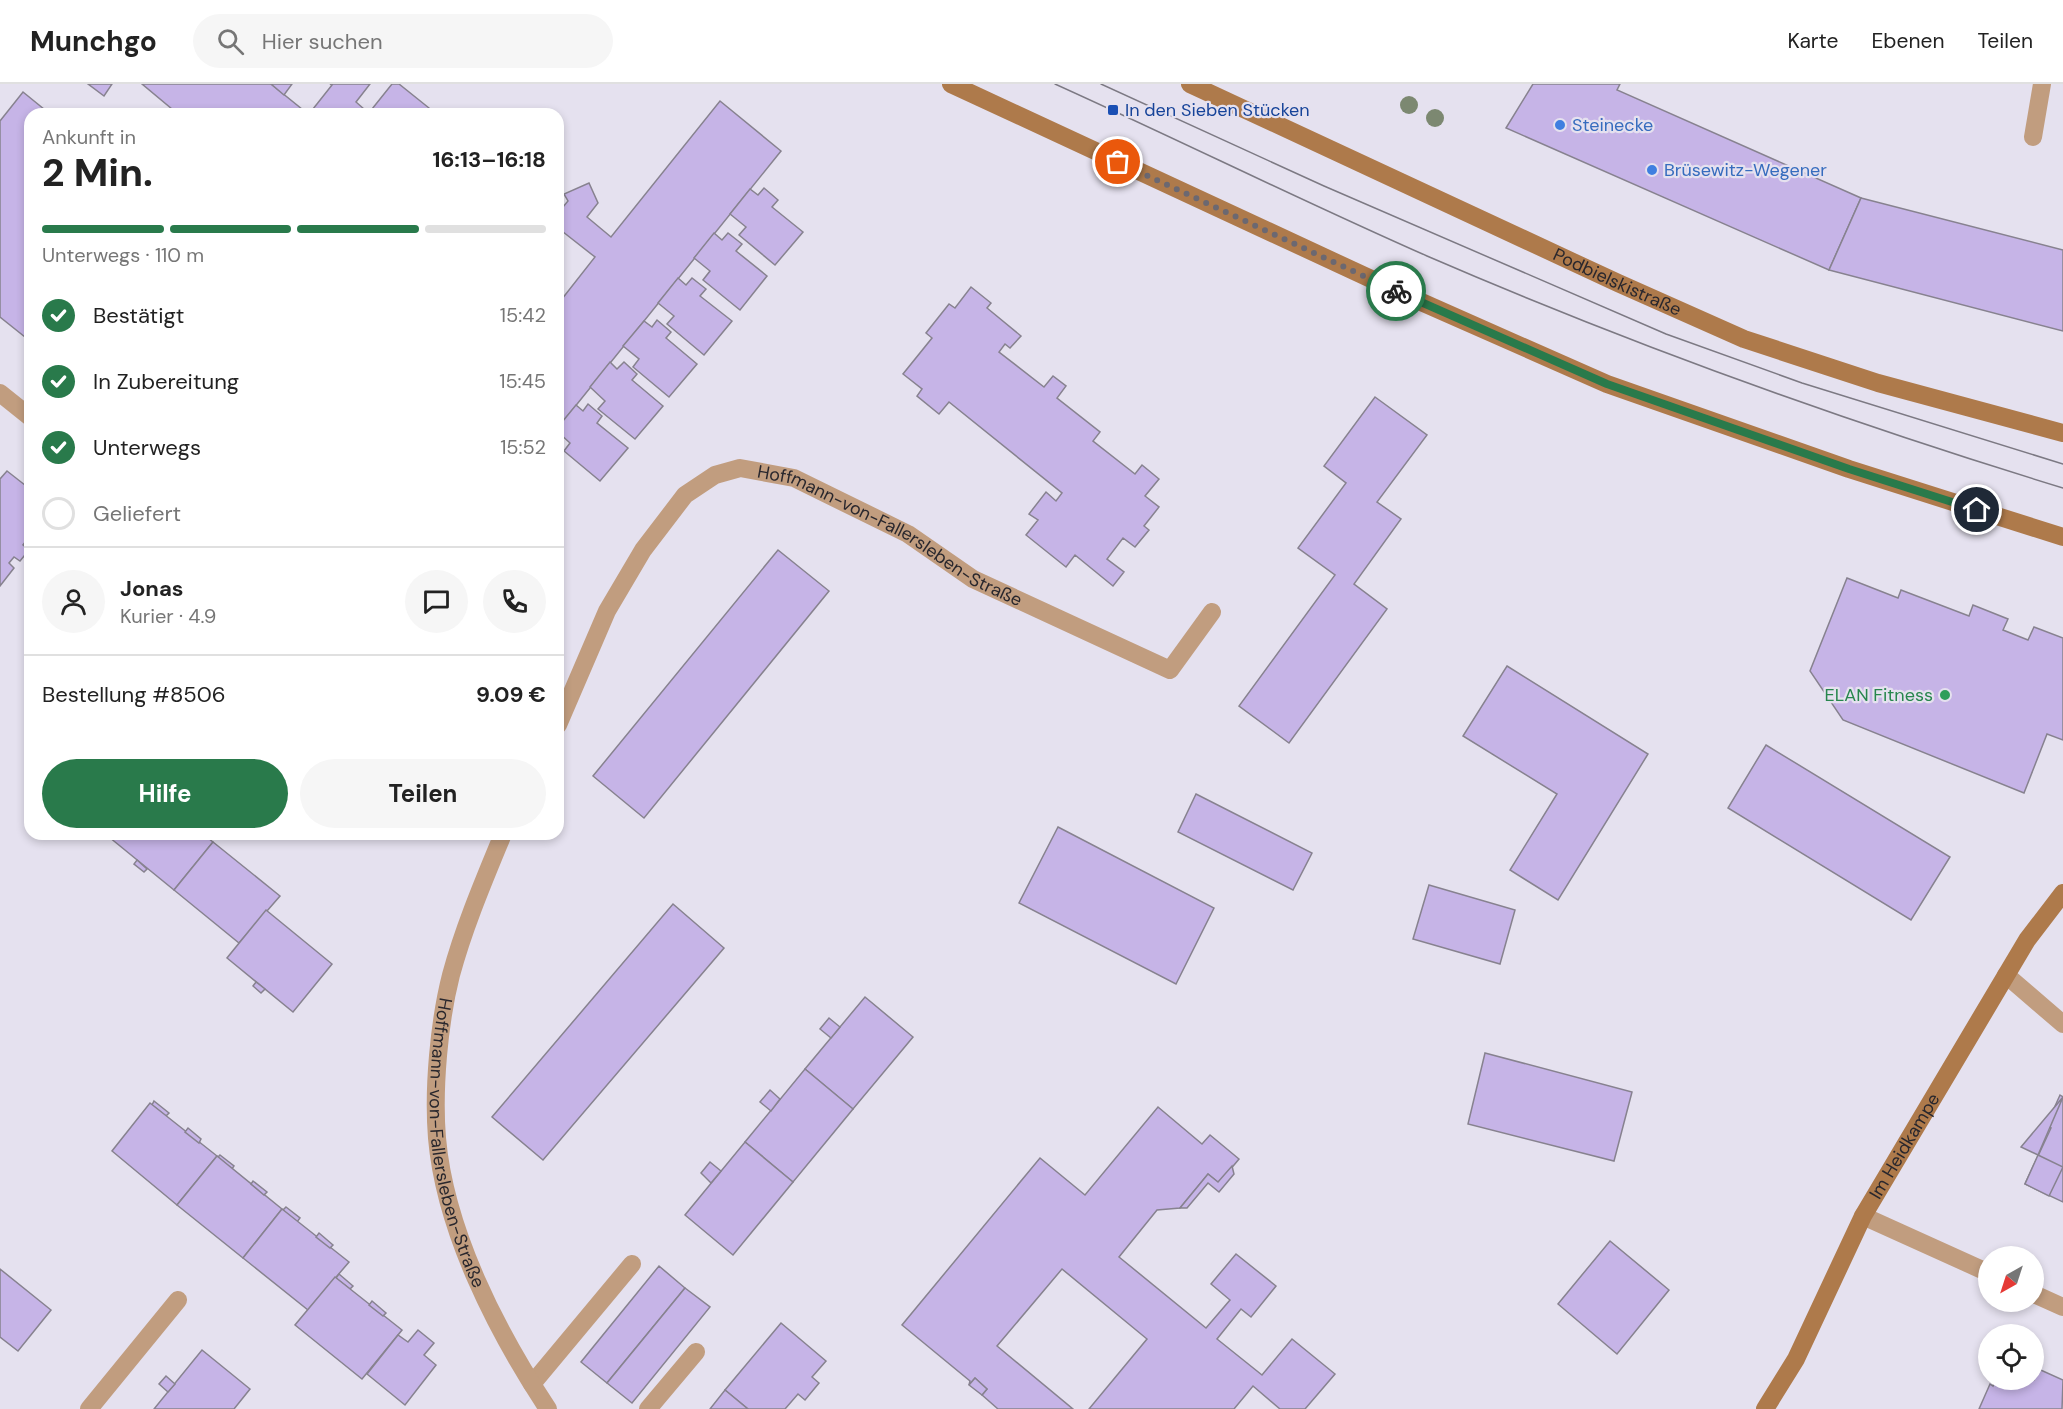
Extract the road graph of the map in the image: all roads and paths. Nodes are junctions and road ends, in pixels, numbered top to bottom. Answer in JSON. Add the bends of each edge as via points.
{"nodes":[{"id":1,"x":951,"y":84,"type":"edge"},
{"id":2,"x":1190,"y":84,"type":"edge"},
{"id":3,"x":2042,"y":84,"type":"edge"},
{"id":4,"x":2033,"y":137,"type":"dead end"},
{"id":5,"x":0,"y":393,"type":"edge"},
{"id":6,"x":24,"y":412,"type":"edge"},
{"id":7,"x":2063,"y":433,"type":"edge"},
{"id":8,"x":2063,"y":537,"type":"edge"},
{"id":9,"x":1212,"y":612,"type":"dead end"},
{"id":10,"x":564,"y":710,"type":"edge"},
{"id":11,"x":501,"y":840,"type":"edge"},
{"id":12,"x":2063,"y":893,"type":"edge"},
{"id":13,"x":2006,"y":975,"type":"junction"},
{"id":14,"x":2063,"y":1024,"type":"edge"},
{"id":15,"x":1863,"y":1216,"type":"junction"},
{"id":16,"x":633,"y":1264,"type":"dead end"},
{"id":17,"x":1978,"y":1268,"type":"edge"},
{"id":18,"x":2044,"y":1298,"type":"edge"},
{"id":19,"x":178,"y":1300,"type":"dead end"},
{"id":20,"x":2063,"y":1307,"type":"edge"},
{"id":21,"x":696,"y":1352,"type":"dead end"},
{"id":22,"x":532,"y":1384,"type":"junction"},
{"id":23,"x":89,"y":1409,"type":"edge"},
{"id":24,"x":548,"y":1409,"type":"edge"},
{"id":25,"x":648,"y":1409,"type":"edge"},
{"id":26,"x":1765,"y":1409,"type":"edge"}],
"edges":[{"from":1,"to":8,"type":"main road","via":[[1429,306],[1607,384],[1849,469]]},
{"from":2,"to":7,"type":"main road","name":"Podbielskistraße","via":[[1744,339],[1878,383]]},
{"from":3,"to":4,"type":"street"},
{"from":5,"to":6,"type":"street"},
{"from":9,"to":10,"type":"street","name":"Hoffmann-von-Fallersleben-Straße","via":[[1170,669],[973,579],[908,534],[794,478],[740,468],[715,475],[685,495],[643,550],[607,611]]},
{"from":11,"to":22,"type":"street","name":"Hoffmann-von-Fallersleben-Straße","via":[[451,976],[439,1050],[437,1138],[451,1210],[466,1250],[486,1299]]},
{"from":12,"to":13,"type":"main road","name":"Im Heidkampe"},
{"from":13,"to":14,"type":"street"},
{"from":13,"to":15,"type":"main road","name":"Im Heidkampe"},
{"from":15,"to":17,"type":"street"},
{"from":15,"to":26,"type":"main road","name":"Im Heidkampe","via":[[1796,1359]]},
{"from":16,"to":22,"type":"street"},
{"from":18,"to":20,"type":"street"},
{"from":19,"to":23,"type":"street"},
{"from":21,"to":25,"type":"street"},
{"from":22,"to":24,"type":"street","name":"Hoffmann-von-Fallersleben-Straße"}]}
